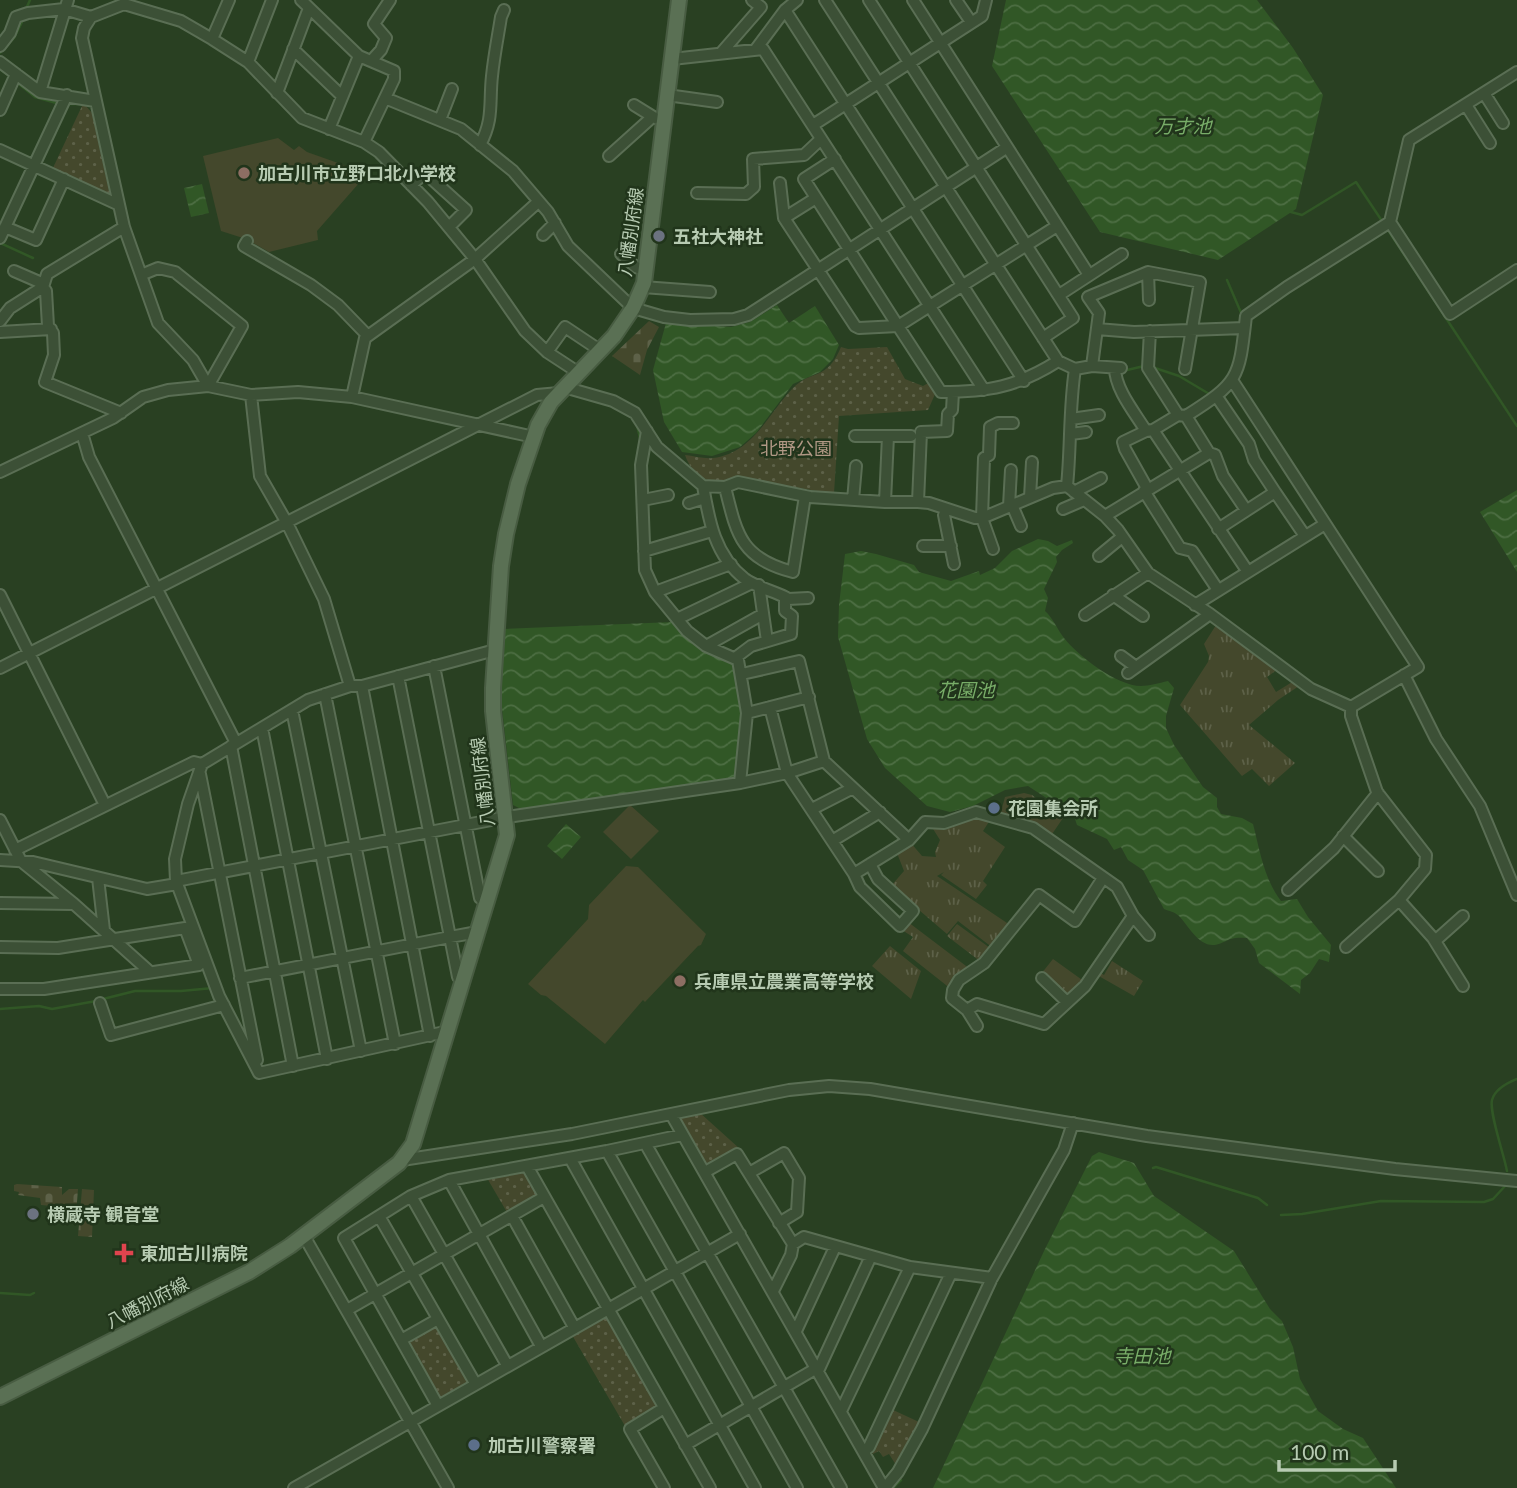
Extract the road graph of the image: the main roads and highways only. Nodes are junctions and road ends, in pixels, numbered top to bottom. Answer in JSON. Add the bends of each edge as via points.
{"nodes":[{"id":1,"x":679,"y":0,"type":"edge"},
{"id":2,"x":0,"y":1397,"type":"edge"}],
"edges":[{"from":1,"to":2,"type":"main road","name":"八幡別府線","via":[[643,287],[601,351],[545,412],[518,484],[506,534],[493,711],[507,817],[505,845],[413,1144],[402,1160],[249,1272]]}]}
